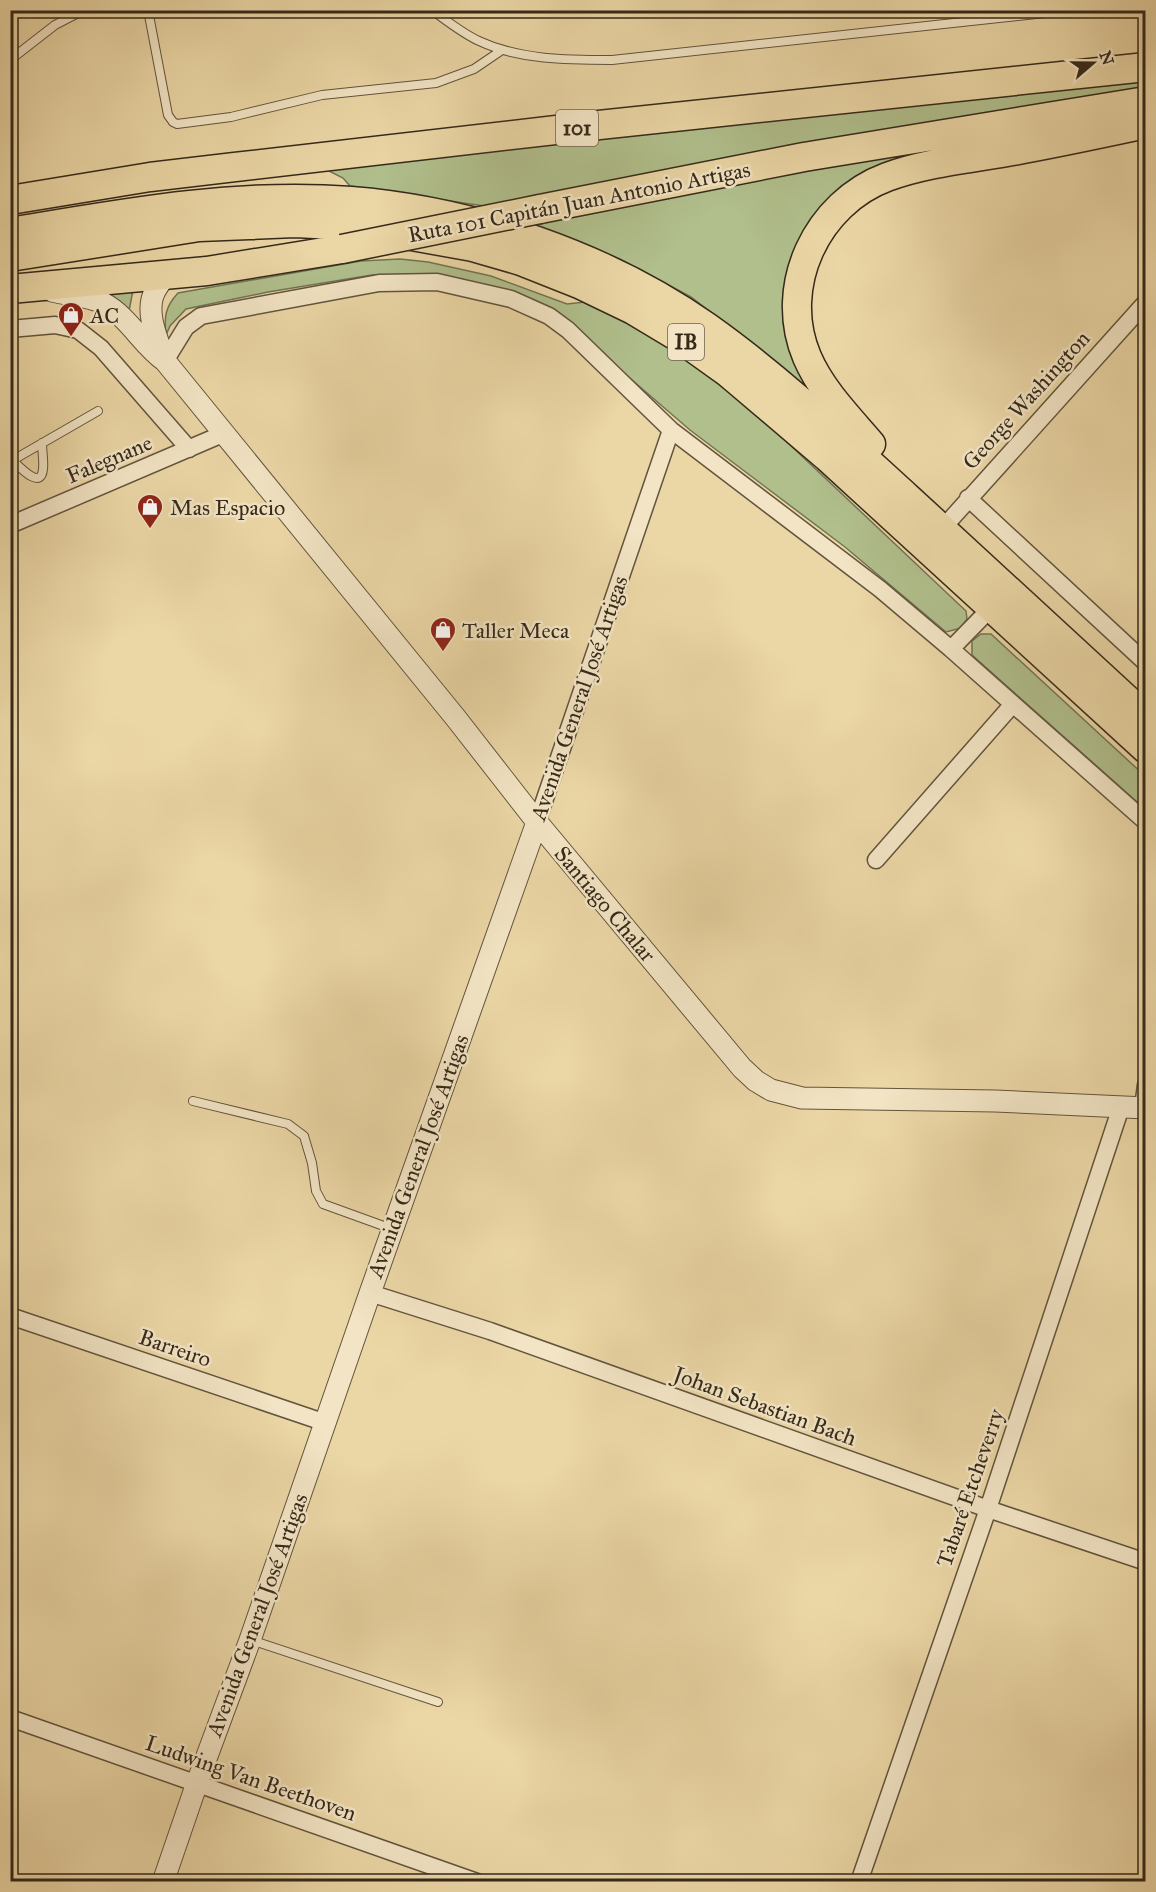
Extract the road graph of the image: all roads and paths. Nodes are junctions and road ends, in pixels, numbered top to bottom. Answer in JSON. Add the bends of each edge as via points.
{"nodes":[{"id":1,"x":84,"y":10,"type":"edge"},
{"id":2,"x":148,"y":10,"type":"edge"},
{"id":3,"x":432,"y":10,"type":"edge"},
{"id":4,"x":1073,"y":10,"type":"edge"},
{"id":5,"x":502,"y":50,"type":"junction"},
{"id":6,"x":10,"y":60,"type":"edge"},
{"id":7,"x":1146,"y":67,"type":"edge"},
{"id":8,"x":1146,"y":101,"type":"edge"},
{"id":9,"x":1146,"y":124,"type":"edge"},
{"id":10,"x":10,"y":200,"type":"edge"},
{"id":11,"x":10,"y":232,"type":"edge"},
{"id":12,"x":10,"y":257,"type":"edge"},
{"id":13,"x":166,"y":275,"type":"junction"},
{"id":14,"x":23,"y":288,"type":"edge"},
{"id":15,"x":1144,"y":308,"type":"edge"},
{"id":16,"x":10,"y":329,"type":"edge"},
{"id":17,"x":165,"y":362,"type":"junction"},
{"id":18,"x":98,"y":411,"type":"dead end"},
{"id":19,"x":671,"y":430,"type":"junction"},
{"id":20,"x":225,"y":433,"type":"junction"},
{"id":21,"x":42,"y":443,"type":"junction"},
{"id":22,"x":189,"y":449,"type":"junction"},
{"id":23,"x":12,"y":459,"type":"edge"},
{"id":24,"x":968,"y":498,"type":"junction"},
{"id":25,"x":10,"y":525,"type":"edge"},
{"id":26,"x":937,"y":525,"type":"junction"},
{"id":27,"x":991,"y":608,"type":"junction"},
{"id":28,"x":951,"y":649,"type":"junction"},
{"id":29,"x":1146,"y":663,"type":"edge"},
{"id":30,"x":1012,"y":704,"type":"junction"},
{"id":31,"x":1146,"y":717,"type":"edge"},
{"id":32,"x":1146,"y":749,"type":"edge"},
{"id":33,"x":537,"y":822,"type":"junction"},
{"id":34,"x":1146,"y":822,"type":"edge"},
{"id":35,"x":876,"y":860,"type":"dead end"},
{"id":36,"x":1146,"y":1084,"type":"edge"},
{"id":37,"x":193,"y":1101,"type":"dead end"},
{"id":38,"x":1121,"y":1107,"type":"junction"},
{"id":39,"x":1144,"y":1108,"type":"edge"},
{"id":40,"x":392,"y":1229,"type":"junction"},
{"id":41,"x":370,"y":1293,"type":"junction"},
{"id":42,"x":10,"y":1316,"type":"edge"},
{"id":43,"x":326,"y":1423,"type":"junction"},
{"id":44,"x":988,"y":1509,"type":"junction"},
{"id":45,"x":1146,"y":1562,"type":"edge"},
{"id":46,"x":250,"y":1640,"type":"junction"},
{"id":47,"x":438,"y":1702,"type":"dead end"},
{"id":48,"x":10,"y":1718,"type":"edge"},
{"id":49,"x":196,"y":1783,"type":"junction"},
{"id":50,"x":163,"y":1881,"type":"edge"},
{"id":51,"x":477,"y":1881,"type":"edge"},
{"id":52,"x":859,"y":1881,"type":"edge"}],
"edges":[{"from":1,"to":6,"type":"lane","via":[[55,25]]},
{"from":2,"to":5,"type":"lane","via":[[168,115],[177,124],[231,117],[322,95],[436,83],[474,69]]},
{"from":3,"to":5,"type":"lane","via":[[478,41]]},
{"from":4,"to":5,"type":"lane","via":[[612,60],[554,59]]},
{"from":7,"to":10,"type":"highway","number":"101","via":[[235,167]]},
{"from":8,"to":13,"type":"highway","name":"Ruta 101 Capitán Juan Antonio Artigas","bridge":true,"via":[[804,157],[342,249]]},
{"from":9,"to":26,"type":"highway","via":[[915,168],[885,178],[834,210],[813,243],[802,266],[798,290],[800,332],[807,356],[846,416],[926,498]]},
{"from":11,"to":26,"type":"highway","number":"IB","via":[[196,204],[271,199],[352,201],[442,215],[511,233],[603,268],[648,290],[705,326],[798,399]]},
{"from":12,"to":27,"type":"highway","number":"IB","via":[[199,227],[295,223],[356,226],[473,247],[521,261],[633,310],[727,372],[827,457]]},
{"from":13,"to":14,"type":"highway","name":"Ruta 101 Capitán Juan Antonio Artigas"},
{"from":13,"to":17,"type":"street","name":"Santiago Chalar","via":[[154,292],[151,308],[153,328]]},
{"from":14,"to":17,"type":"street","name":"Santiago Chalar","via":[[100,302],[116,311]]},
{"from":15,"to":24,"type":"street","name":"George Washington"},
{"from":16,"to":22,"type":"street","via":[[55,325],[78,330],[101,348]]},
{"from":17,"to":19,"type":"street","via":[[186,327],[201,316],[379,283],[437,282],[511,299],[549,316]]},
{"from":17,"to":20,"type":"street","name":"Santiago Chalar"},
{"from":18,"to":21,"type":"lane"},
{"from":19,"to":28,"type":"street","via":[[880,589]]},
{"from":19,"to":33,"type":"street","name":"Avenida General José Artigas"},
{"from":20,"to":22,"type":"street","name":"Falegnane"},
{"from":20,"to":33,"type":"street","name":"Santiago Chalar"},
{"from":21,"to":23,"type":"lane"},
{"from":21,"to":23,"type":"lane","via":[[41,475],[32,478]]},
{"from":22,"to":25,"type":"street","name":"Falegnane"},
{"from":24,"to":26,"type":"street","name":"George Washington"},
{"from":24,"to":29,"type":"street"},
{"from":26,"to":31,"type":"highway","number":"IB"},
{"from":27,"to":28,"type":"street"},
{"from":27,"to":32,"type":"highway","number":"IB"},
{"from":28,"to":30,"type":"street"},
{"from":30,"to":34,"type":"street"},
{"from":30,"to":35,"type":"street"},
{"from":33,"to":38,"type":"street","name":"Santiago Chalar","via":[[742,1068],[771,1090],[802,1098]]},
{"from":33,"to":40,"type":"street","name":"Avenida General José Artigas"},
{"from":36,"to":39,"type":"street"},
{"from":37,"to":40,"type":"lane","via":[[288,1124],[303,1136],[322,1204]]},
{"from":38,"to":39,"type":"street","name":"Santiago Chalar"},
{"from":38,"to":44,"type":"street","name":"Tabaré Etcheverry"},
{"from":40,"to":41,"type":"street","name":"Avenida General José Artigas"},
{"from":41,"to":43,"type":"street","name":"Avenida General José Artigas"},
{"from":41,"to":44,"type":"street","name":"Johan Sebastian Bach","via":[[490,1331]]},
{"from":42,"to":43,"type":"street","name":"Barreiro"},
{"from":43,"to":46,"type":"street","name":"Avenida General José Artigas"},
{"from":44,"to":45,"type":"street","name":"Johan Sebastian Bach"},
{"from":44,"to":52,"type":"street","name":"Tabaré Etcheverry"},
{"from":46,"to":47,"type":"lane"},
{"from":46,"to":49,"type":"street","name":"Avenida General José Artigas"},
{"from":48,"to":49,"type":"street","name":"Ludwing Van Beethoven"},
{"from":49,"to":50,"type":"street","name":"Avenida General José Artigas"},
{"from":49,"to":51,"type":"street","name":"Ludwing Van Beethoven"}]}
